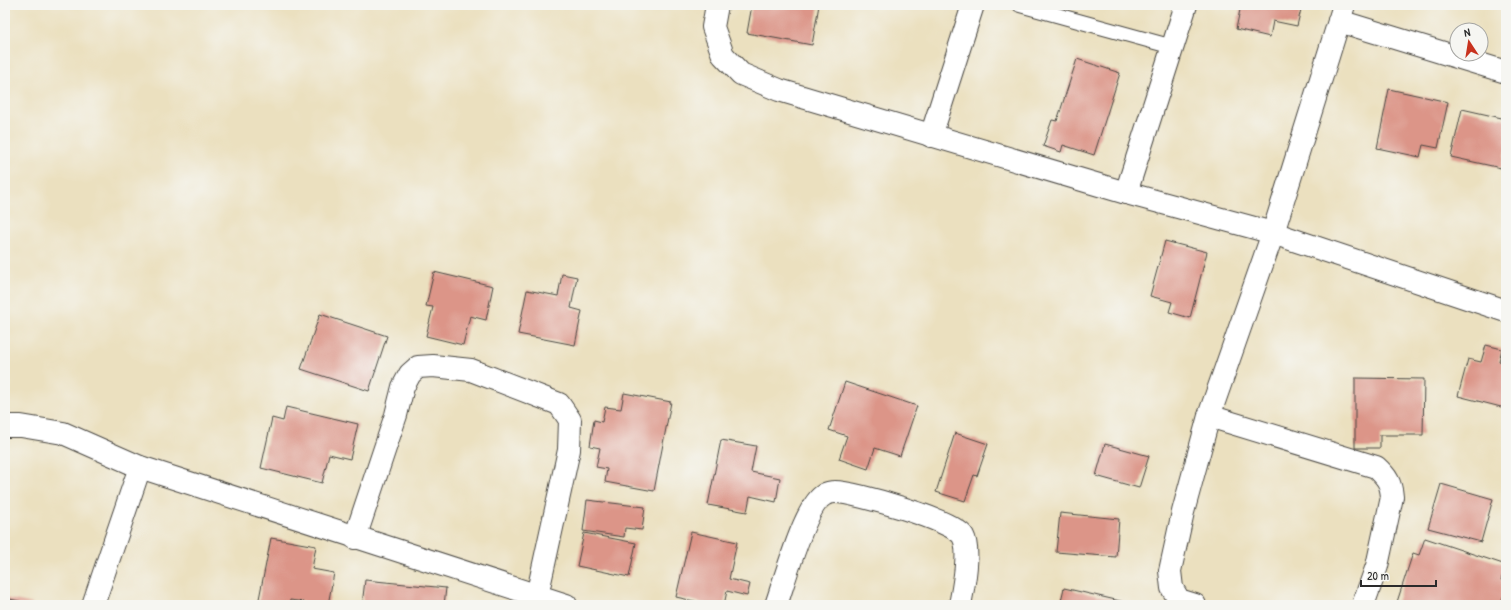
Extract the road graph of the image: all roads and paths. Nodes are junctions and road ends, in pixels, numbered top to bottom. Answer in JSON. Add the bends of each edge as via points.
{"nodes":[{"id":1,"x":717,"y":5,"type":"edge"},
{"id":2,"x":973,"y":5,"type":"edge"},
{"id":3,"x":1020,"y":5,"type":"edge"},
{"id":4,"x":1186,"y":5,"type":"edge"},
{"id":5,"x":1342,"y":13,"type":"edge"},
{"id":6,"x":1173,"y":47,"type":"junction"},
{"id":7,"x":1506,"y":72,"type":"edge"},
{"id":8,"x":931,"y":136,"type":"junction"},
{"id":9,"x":1126,"y":193,"type":"junction"},
{"id":10,"x":1273,"y":233,"type":"junction"},
{"id":11,"x":1506,"y":311,"type":"edge"},
{"id":12,"x":1209,"y":416,"type":"junction"},
{"id":13,"x":5,"y":426,"type":"edge"},
{"id":14,"x":140,"y":467,"type":"junction"},
{"id":15,"x":355,"y":538,"type":"junction"},
{"id":16,"x":537,"y":596,"type":"junction"},
{"id":17,"x":95,"y":604,"type":"edge"},
{"id":18,"x":566,"y":605,"type":"edge"},
{"id":19,"x":776,"y":605,"type":"edge"},
{"id":20,"x":960,"y":605,"type":"edge"},
{"id":21,"x":1195,"y":605,"type":"edge"},
{"id":22,"x":1363,"y":605,"type":"edge"}],
"edges":[{"from":1,"to":8,"type":"street","via":[[713,27],[723,55],[741,74],[779,90]]},
{"from":2,"to":8,"type":"street"},
{"from":3,"to":6,"type":"lane"},
{"from":4,"to":6,"type":"street"},
{"from":5,"to":7,"type":"street"},
{"from":5,"to":10,"type":"street"},
{"from":6,"to":9,"type":"street"},
{"from":8,"to":9,"type":"street"},
{"from":9,"to":10,"type":"street"},
{"from":10,"to":11,"type":"street"},
{"from":10,"to":12,"type":"street"},
{"from":12,"to":21,"type":"street","via":[[1170,571],[1172,588],[1180,600]]},
{"from":12,"to":22,"type":"street","via":[[1376,467],[1387,477],[1392,497],[1377,566]]},
{"from":13,"to":14,"type":"street","via":[[63,433]]},
{"from":14,"to":15,"type":"street"},
{"from":14,"to":17,"type":"street"},
{"from":15,"to":16,"type":"street"},
{"from":15,"to":16,"type":"street","via":[[403,387],[410,374],[418,367],[433,366],[471,370],[559,404],[570,420],[569,450]]},
{"from":16,"to":18,"type":"street"},
{"from":19,"to":20,"type":"street","via":[[807,515],[824,494],[835,492],[935,519],[956,529],[963,536],[967,568]]}]}
